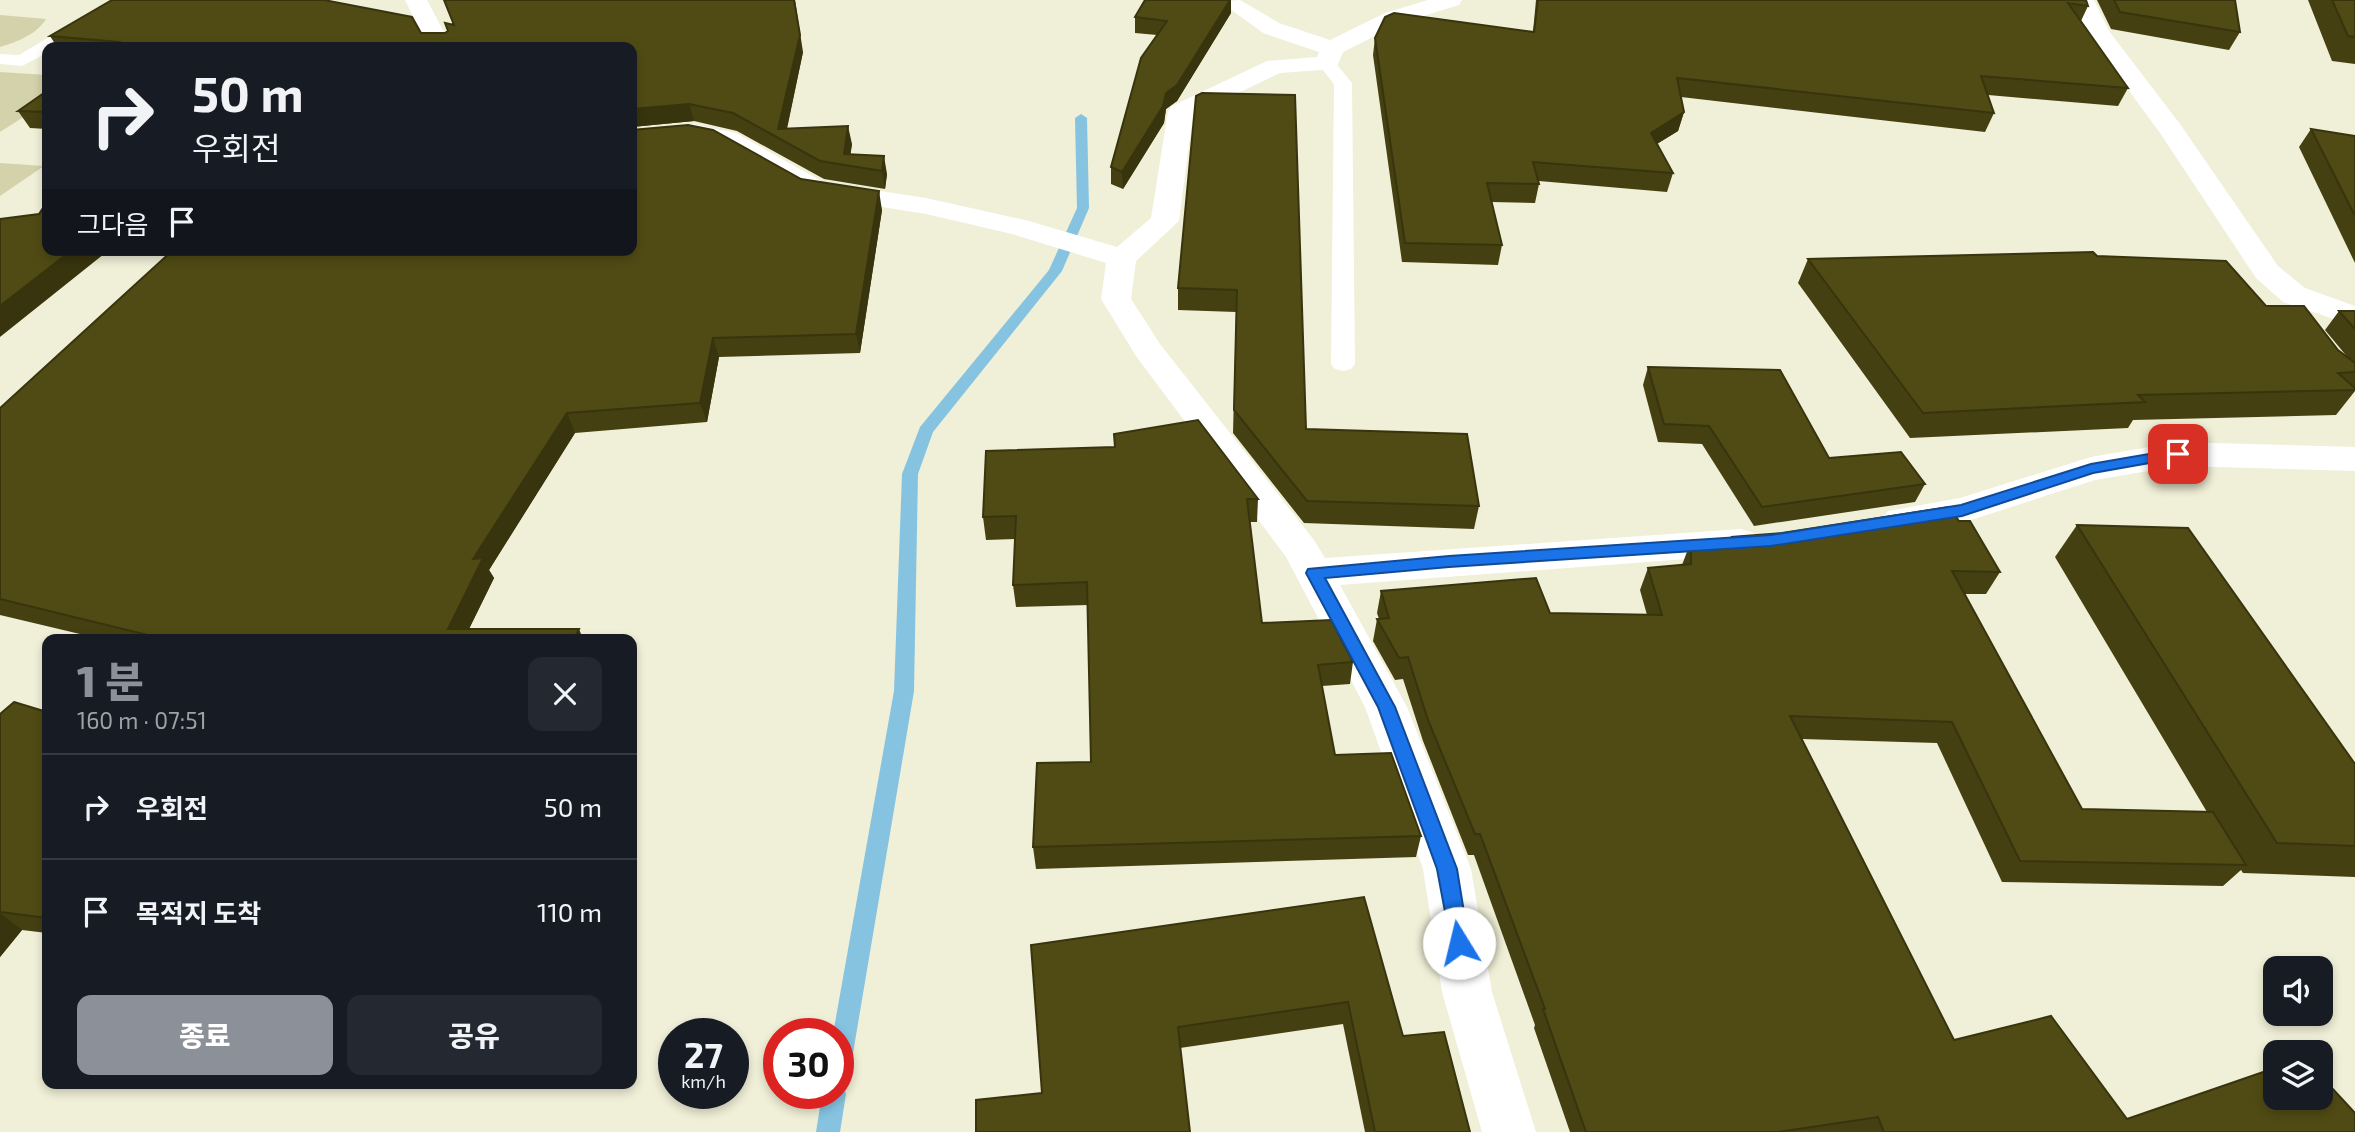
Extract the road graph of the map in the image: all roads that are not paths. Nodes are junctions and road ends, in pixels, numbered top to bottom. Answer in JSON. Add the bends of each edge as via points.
{"nodes":[{"id":1,"x":123,"y":0,"type":"edge"},
{"id":2,"x":416,"y":0,"type":"edge"},
{"id":3,"x":1271,"y":0,"type":"edge"},
{"id":4,"x":1451,"y":0,"type":"edge"},
{"id":5,"x":2083,"y":0,"type":"edge"},
{"id":6,"x":1237,"y":6,"type":"edge"},
{"id":7,"x":53,"y":42,"type":"edge"},
{"id":8,"x":437,"y":42,"type":"edge"},
{"id":9,"x":42,"y":49,"type":"edge"},
{"id":10,"x":1329,"y":56,"type":"junction"},
{"id":11,"x":0,"y":59,"type":"edge"},
{"id":12,"x":637,"y":137,"type":"edge"},
{"id":13,"x":1122,"y":258,"type":"junction"},
{"id":14,"x":2294,"y":295,"type":"junction"},
{"id":15,"x":2355,"y":317,"type":"edge"},
{"id":16,"x":2303,"y":327,"type":"edge"},
{"id":17,"x":1342,"y":364,"type":"dead end"},
{"id":18,"x":2355,"y":459,"type":"edge"},
{"id":19,"x":1867,"y":525,"type":"edge"},
{"id":20,"x":1771,"y":540,"type":"edge"},
{"id":21,"x":1314,"y":573,"type":"junction"},
{"id":22,"x":1509,"y":1132,"type":"edge"}],
"edges":[{"from":1,"to":7,"type":"lane"},
{"from":2,"to":8,"type":"street"},
{"from":3,"to":6,"type":"street"},
{"from":4,"to":10,"type":"street","via":[[1393,18]]},
{"from":5,"to":14,"type":"street","via":[[2098,32],[2267,272]]},
{"from":6,"to":10,"type":"street"},
{"from":9,"to":11,"type":"lane","via":[[22,61]]},
{"from":10,"to":13,"type":"street","via":[[1276,66],[1181,111],[1165,220]]},
{"from":10,"to":17,"type":"lane","via":[[1343,83]]},
{"from":12,"to":13,"type":"street","via":[[693,131],[727,139],[816,189],[993,220]]},
{"from":13,"to":21,"type":"street","via":[[1116,299],[1147,349]]},
{"from":14,"to":15,"type":"street"},
{"from":14,"to":16,"type":"street","via":[[2290,308]]},
{"from":18,"to":19,"type":"street","via":[[2178,454],[2091,469],[1962,510]]},
{"from":20,"to":21,"type":"street"},
{"from":21,"to":22,"type":"street","via":[[1386,707],[1447,869],[1467,992]]}]}
